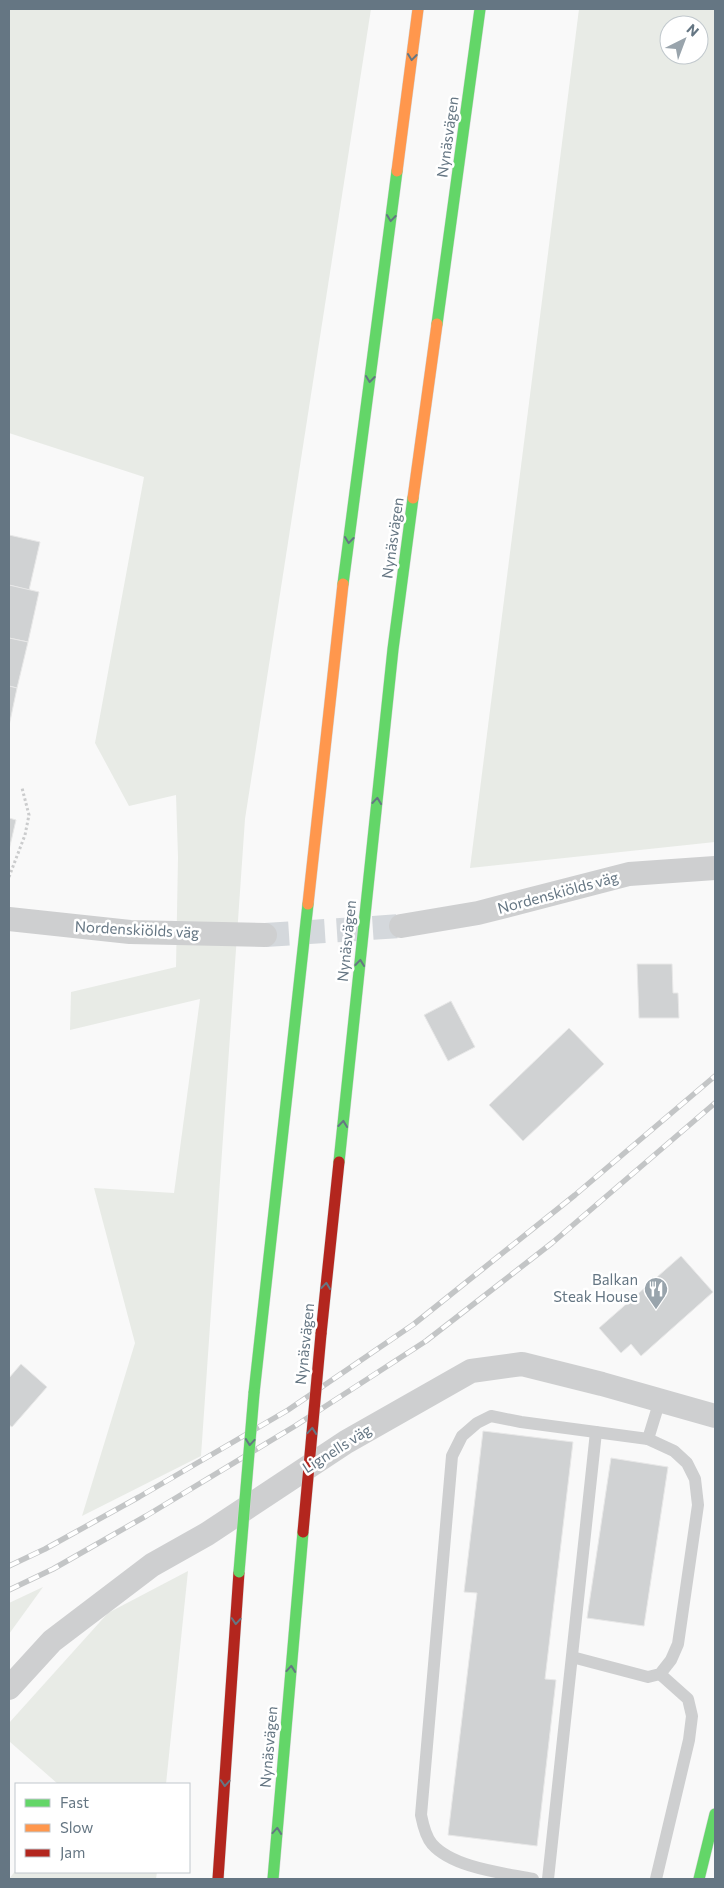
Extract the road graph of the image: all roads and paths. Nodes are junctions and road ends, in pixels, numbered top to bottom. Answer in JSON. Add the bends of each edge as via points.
{"nodes":[{"id":1,"x":418,"y":9,"type":"edge"},
{"id":2,"x":480,"y":9,"type":"edge"},
{"id":3,"x":22,"y":788,"type":"dead end"},
{"id":4,"x":715,"y":868,"type":"edge"},
{"id":5,"x":9,"y":877,"type":"edge"},
{"id":6,"x":9,"y":919,"type":"edge"},
{"id":7,"x":401,"y":926,"type":"tunnel mouth"},
{"id":8,"x":265,"y":935,"type":"tunnel mouth"},
{"id":9,"x":660,"y":1400,"type":"junction"},
{"id":10,"x":715,"y":1416,"type":"edge"},
{"id":11,"x":596,"y":1432,"type":"junction"},
{"id":12,"x":648,"y":1439,"type":"junction"},
{"id":13,"x":572,"y":1657,"type":"junction"},
{"id":14,"x":660,"y":1674,"type":"junction"},
{"id":15,"x":9,"y":1688,"type":"edge"},
{"id":16,"x":715,"y":1814,"type":"edge"},
{"id":17,"x":218,"y":1879,"type":"edge"},
{"id":18,"x":273,"y":1879,"type":"edge"},
{"id":19,"x":534,"y":1879,"type":"edge"},
{"id":20,"x":548,"y":1879,"type":"edge"},
{"id":21,"x":656,"y":1879,"type":"edge"},
{"id":22,"x":699,"y":1879,"type":"edge"}],
"edges":[{"from":1,"to":17,"type":"main road","one_way":true,"bridge":true,"via":[[345,567],[254,1393]]},
{"from":18,"to":2,"type":"main road","name":"Nynäsvägen","one_way":true,"bridge":true,"via":[[321,1334],[393,649]]},
{"from":3,"to":5,"type":"path","via":[[29,815],[25,836]]},
{"from":4,"to":7,"type":"street","name":"Nordenskiölds väg","via":[[630,874],[478,913]]},
{"from":6,"to":8,"type":"street","name":"Nordenskiölds väg","via":[[130,932]]},
{"from":9,"to":10,"type":"street","name":"Lignells väg"},
{"from":9,"to":12,"type":"lane"},
{"from":9,"to":15,"type":"street","name":"Lignells väg","via":[[522,1364],[471,1371],[346,1442],[207,1534],[152,1565],[52,1641]]},
{"from":11,"to":12,"type":"lane"},
{"from":11,"to":13,"type":"lane"},
{"from":11,"to":19,"type":"lane","via":[[491,1416],[462,1436],[452,1456],[421,1815],[431,1843],[448,1857]]},
{"from":12,"to":14,"type":"lane","via":[[674,1451],[687,1462],[695,1479],[698,1505],[678,1644]]},
{"from":13,"to":14,"type":"lane","via":[[648,1677]]},
{"from":13,"to":20,"type":"lane"},
{"from":14,"to":21,"type":"lane","via":[[688,1699],[692,1716]]},
{"from":16,"to":22,"type":"main road"}]}
